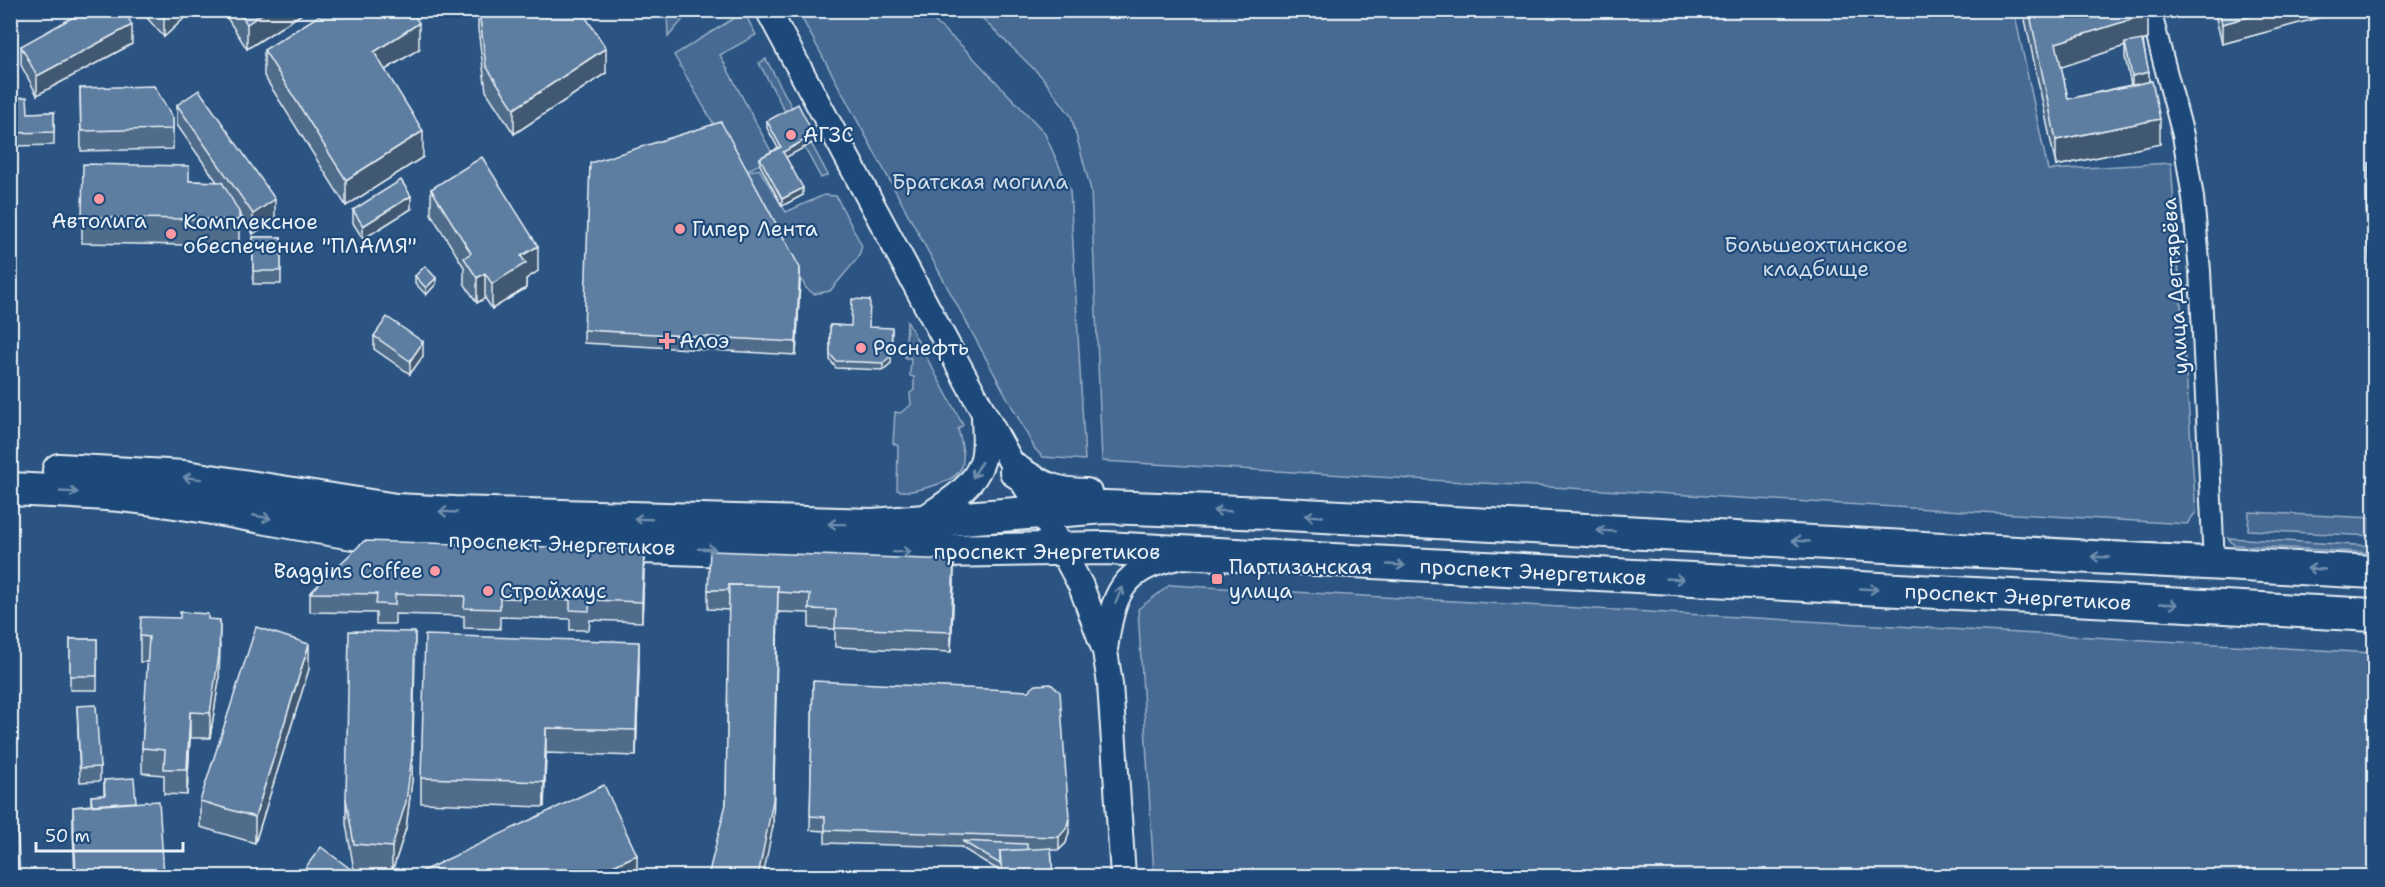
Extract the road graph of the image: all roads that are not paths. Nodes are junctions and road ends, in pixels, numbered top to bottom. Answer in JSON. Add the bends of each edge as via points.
{"nodes":[{"id":1,"x":768,"y":10,"type":"edge"},
{"id":2,"x":2150,"y":10,"type":"edge"},
{"id":3,"x":984,"y":413,"type":"junction"},
{"id":4,"x":10,"y":468,"type":"edge"},
{"id":5,"x":1016,"y":471,"type":"junction"},
{"id":6,"x":10,"y":489,"type":"edge"},
{"id":7,"x":1177,"y":510,"type":"junction"},
{"id":8,"x":1041,"y":511,"type":"junction"},
{"id":9,"x":917,"y":523,"type":"junction"},
{"id":10,"x":1062,"y":550,"type":"junction"},
{"id":11,"x":1191,"y":554,"type":"junction"},
{"id":12,"x":2214,"y":563,"type":"junction"},
{"id":13,"x":2374,"y":572,"type":"edge"},
{"id":14,"x":2374,"y":615,"type":"edge"},
{"id":15,"x":1105,"y":651,"type":"junction"},
{"id":16,"x":1123,"y":876,"type":"edge"}],
"edges":[{"from":1,"to":3,"type":"street"},
{"from":2,"to":12,"type":"street","name":"улица Дегтярёва","via":[[2183,135],[2193,198]]},
{"from":3,"to":5,"type":"street"},
{"from":3,"to":9,"type":"street","one_way":true,"via":[[982,461],[976,474],[963,490]]},
{"from":9,"to":4,"type":"main road","name":"проспект Энергетиков","one_way":true,"via":[[873,525],[396,510],[185,477]]},
{"from":5,"to":7,"type":"main road","via":[[1064,495],[1155,498]]},
{"from":5,"to":8,"type":"street"},
{"from":6,"to":10,"type":"main road","name":"проспект Энергетиков","one_way":true,"via":[[120,495],[334,532],[395,538],[826,553]]},
{"from":7,"to":8,"type":"main road","name":"проспект Энергетиков","via":[[1105,507]]},
{"from":12,"to":7,"type":"main road","name":"проспект Энергетиков","one_way":true},
{"from":8,"to":9,"type":"main road","name":"проспект Энергетиков"},
{"from":8,"to":10,"type":"street"},
{"from":10,"to":11,"type":"main road","name":"проспект Энергетиков","via":[[1105,548]]},
{"from":10,"to":15,"type":"street","via":[[1081,586]]},
{"from":11,"to":14,"type":"main road","name":"проспект Энергетиков","one_way":true},
{"from":15,"to":11,"type":"street","one_way":true,"via":[[1109,622],[1125,582],[1141,568]]},
{"from":13,"to":12,"type":"main road","name":"проспект Энергетиков","one_way":true},
{"from":15,"to":16,"type":"street"}]}
